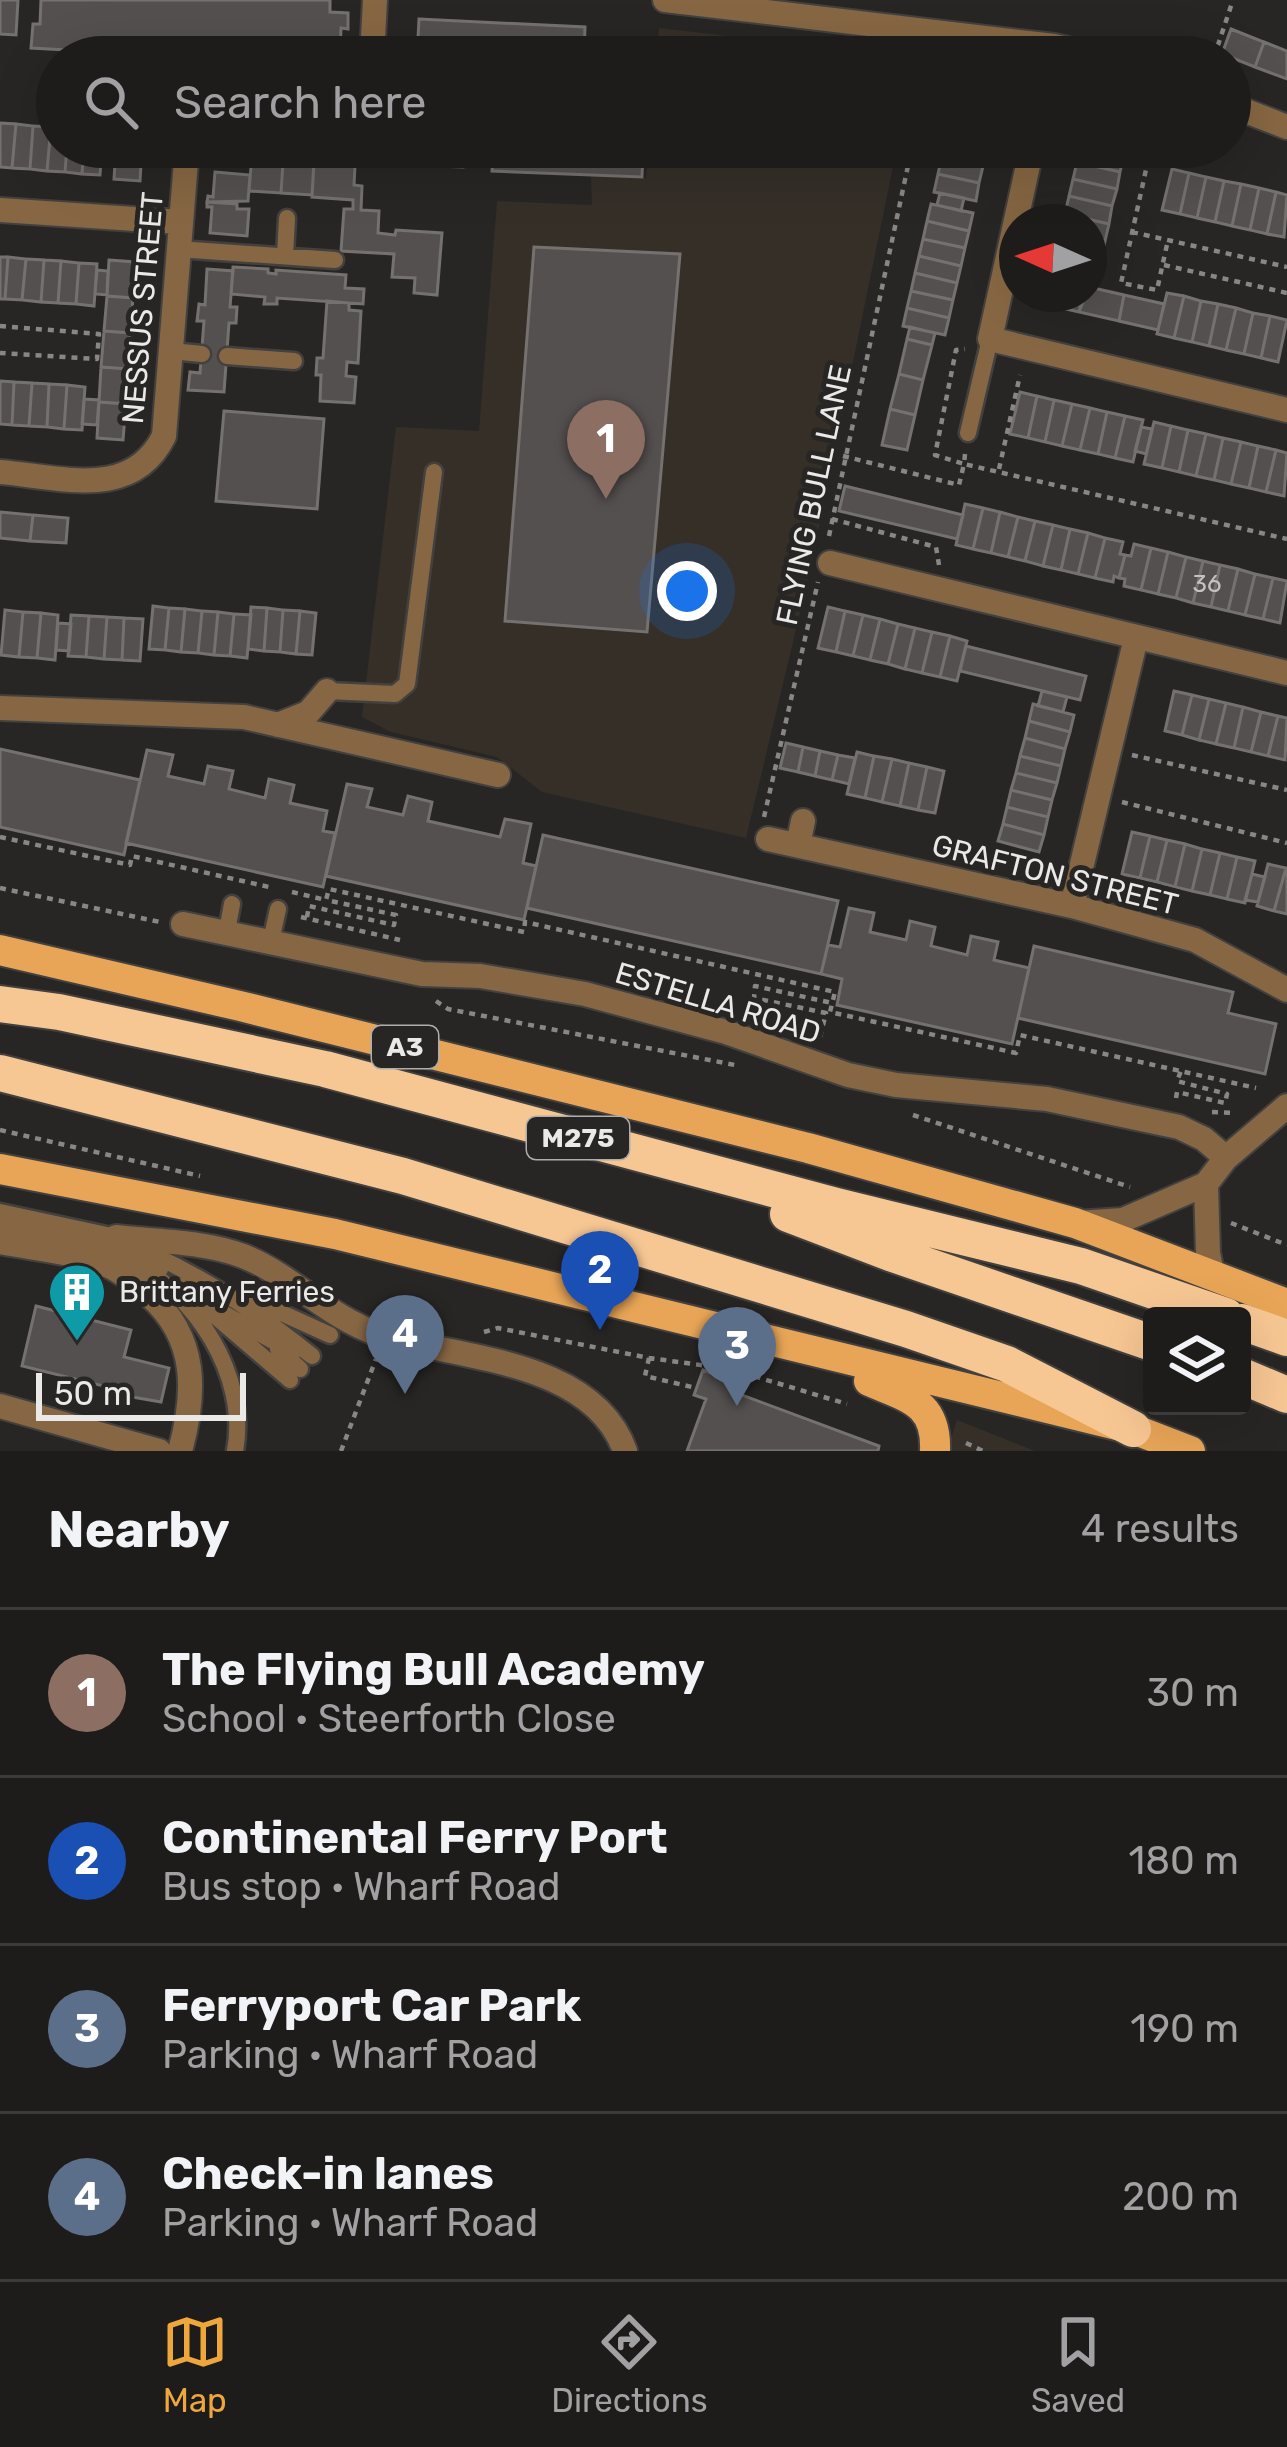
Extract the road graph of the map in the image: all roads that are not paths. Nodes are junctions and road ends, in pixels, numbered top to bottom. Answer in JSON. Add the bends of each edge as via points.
{"nodes":[{"id":1,"x":374,"y":0,"type":"edge"},
{"id":2,"x":665,"y":0,"type":"edge"},
{"id":3,"x":698,"y":2,"type":"edge"},
{"id":4,"x":373,"y":36,"type":"edge"},
{"id":5,"x":939,"y":36,"type":"edge"},
{"id":6,"x":1251,"y":113,"type":"edge"},
{"id":7,"x":1287,"y":127,"type":"edge"},
{"id":8,"x":185,"y":168,"type":"edge"},
{"id":9,"x":1027,"y":168,"type":"edge"},
{"id":10,"x":0,"y":210,"type":"edge"},
{"id":11,"x":287,"y":218,"type":"dead end"},
{"id":12,"x":180,"y":222,"type":"junction"},
{"id":13,"x":178,"y":249,"type":"junction"},
{"id":14,"x":286,"y":256,"type":"junction"},
{"id":15,"x":334,"y":260,"type":"dead end"},
{"id":16,"x":990,"y":339,"type":"junction"},
{"id":17,"x":171,"y":351,"type":"junction"},
{"id":18,"x":202,"y":354,"type":"dead end"},
{"id":19,"x":227,"y":356,"type":"dead end"},
{"id":20,"x":294,"y":361,"type":"dead end"},
{"id":21,"x":1287,"y":410,"type":"edge"},
{"id":22,"x":968,"y":433,"type":"dead end"},
{"id":23,"x":0,"y":472,"type":"edge"},
{"id":24,"x":434,"y":472,"type":"dead end"},
{"id":25,"x":825,"y":560,"type":"road end"},
{"id":26,"x":1136,"y":638,"type":"junction"},
{"id":27,"x":1287,"y":673,"type":"edge"},
{"id":28,"x":327,"y":691,"type":"joint"},
{"id":29,"x":0,"y":709,"type":"edge"},
{"id":30,"x":278,"y":725,"type":"junction"},
{"id":31,"x":499,"y":776,"type":"dead end"},
{"id":32,"x":764,"y":836,"type":"road end"},
{"id":33,"x":232,"y":904,"type":"dead end"},
{"id":34,"x":1072,"y":906,"type":"junction"},
{"id":35,"x":278,"y":909,"type":"dead end"},
{"id":36,"x":172,"y":923,"type":"road end"},
{"id":37,"x":226,"y":931,"type":"junction"},
{"id":38,"x":271,"y":941,"type":"junction"},
{"id":39,"x":0,"y":950,"type":"edge"},
{"id":40,"x":1287,"y":990,"type":"edge"},
{"id":41,"x":0,"y":1004,"type":"edge"},
{"id":42,"x":0,"y":1073,"type":"edge"},
{"id":43,"x":1287,"y":1106,"type":"edge"},
{"id":44,"x":620,"y":1149,"type":"junction"},
{"id":45,"x":1226,"y":1158,"type":"junction"},
{"id":46,"x":0,"y":1169,"type":"edge"},
{"id":47,"x":1206,"y":1184,"type":"junction"},
{"id":48,"x":0,"y":1212,"type":"edge"},
{"id":49,"x":0,"y":1223,"type":"edge"},
{"id":50,"x":1075,"y":1223,"type":"junction"},
{"id":51,"x":116,"y":1237,"type":"junction"},
{"id":52,"x":0,"y":1243,"type":"edge"},
{"id":53,"x":1212,"y":1273,"type":"junction"},
{"id":54,"x":197,"y":1275,"type":"junction"},
{"id":55,"x":193,"y":1299,"type":"junction"},
{"id":56,"x":1287,"y":1304,"type":"edge"},
{"id":57,"x":1200,"y":1307,"type":"edge"},
{"id":58,"x":262,"y":1325,"type":"junction"},
{"id":59,"x":1251,"y":1325,"type":"edge"},
{"id":60,"x":1287,"y":1338,"type":"edge"},
{"id":61,"x":1143,"y":1340,"type":"edge"},
{"id":62,"x":794,"y":1348,"type":"junction"},
{"id":63,"x":310,"y":1358,"type":"junction"},
{"id":64,"x":1251,"y":1380,"type":"edge"},
{"id":65,"x":1287,"y":1395,"type":"edge"},
{"id":66,"x":0,"y":1406,"type":"edge"},
{"id":67,"x":1133,"y":1429,"type":"junction"},
{"id":68,"x":935,"y":1440,"type":"edge"},
{"id":69,"x":159,"y":1451,"type":"edge"},
{"id":70,"x":180,"y":1451,"type":"edge"},
{"id":71,"x":231,"y":1451,"type":"edge"},
{"id":72,"x":625,"y":1451,"type":"edge"},
{"id":73,"x":1190,"y":1451,"type":"edge"}],
"edges":[{"from":1,"to":4,"type":"street"},
{"from":2,"to":3,"type":"street"},
{"from":3,"to":5,"type":"street"},
{"from":6,"to":7,"type":"street"},
{"from":8,"to":12,"type":"street","name":"NESSUS STREET"},
{"from":9,"to":16,"type":"street"},
{"from":10,"to":12,"type":"street"},
{"from":11,"to":14,"type":"lane"},
{"from":12,"to":13,"type":"street","name":"NESSUS STREET"},
{"from":13,"to":14,"type":"lane"},
{"from":13,"to":17,"type":"street","name":"NESSUS STREET"},
{"from":14,"to":15,"type":"lane"},
{"from":16,"to":21,"type":"street"},
{"from":16,"to":22,"type":"lane"},
{"from":17,"to":18,"type":"lane"},
{"from":17,"to":23,"type":"street","name":"NESSUS STREET","via":[[164,436],[153,459],[132,474],[104,480]]},
{"from":19,"to":20,"type":"lane"},
{"from":24,"to":28,"type":"lane","via":[[406,684],[395,694]]},
{"from":25,"to":26,"type":"street"},
{"from":26,"to":27,"type":"street"},
{"from":26,"to":34,"type":"street"},
{"from":28,"to":30,"type":"street","via":[[308,713]]},
{"from":29,"to":30,"type":"street","via":[[244,717]]},
{"from":30,"to":31,"type":"street"},
{"from":32,"to":34,"type":"street","name":"GRAFTON STREET","via":[[800,833]]},
{"from":33,"to":37,"type":"lane"},
{"from":34,"to":40,"type":"street","name":"GRAFTON STREET","via":[[1195,940]]},
{"from":35,"to":38,"type":"lane"},
{"from":36,"to":37,"type":"street","name":"ESTELLA ROAD"},
{"from":37,"to":38,"type":"street","name":"ESTELLA ROAD"},
{"from":38,"to":45,"type":"street","name":"ESTELLA ROAD","via":[[422,974],[585,994],[864,1078],[1047,1099],[1179,1127]]},
{"from":39,"to":50,"type":"main road","number":"A3","via":[[617,1100]]},
{"from":41,"to":44,"type":"highway","number":"M275","via":[[325,1070]]},
{"from":42,"to":67,"type":"highway","via":[[403,1176],[906,1329],[1007,1364]]},
{"from":43,"to":45,"type":"street"},
{"from":44,"to":57,"type":"highway","number":"M275","via":[[1081,1266]]},
{"from":44,"to":61,"type":"highway","number":"M275"},
{"from":45,"to":47,"type":"street"},
{"from":46,"to":62,"type":"main road","via":[[316,1230]]},
{"from":47,"to":50,"type":"street","via":[[1123,1220]]},
{"from":47,"to":53,"type":"street"},
{"from":48,"to":51,"type":"lane"},
{"from":49,"to":71,"type":"lane","via":[[103,1250],[152,1274],[177,1297],[224,1360],[237,1397]]},
{"from":50,"to":53,"type":"main road","number":"A3"},
{"from":51,"to":54,"type":"lane"},
{"from":51,"to":55,"type":"lane"},
{"from":51,"to":72,"type":"street","via":[[241,1255],[381,1335],[531,1370],[584,1400]]},
{"from":52,"to":70,"type":"street","via":[[112,1268],[157,1302],[191,1366]]},
{"from":53,"to":56,"type":"main road","number":"A3"},
{"from":54,"to":58,"type":"lane"},
{"from":54,"to":63,"type":"lane"},
{"from":55,"to":58,"type":"lane"},
{"from":55,"to":63,"type":"lane"},
{"from":58,"to":63,"type":"lane"},
{"from":59,"to":60,"type":"highway"},
{"from":62,"to":67,"type":"main road"},
{"from":62,"to":68,"type":"main road","via":[[916,1402]]},
{"from":64,"to":65,"type":"highway"},
{"from":66,"to":69,"type":"street"},
{"from":67,"to":73,"type":"main road"}]}
